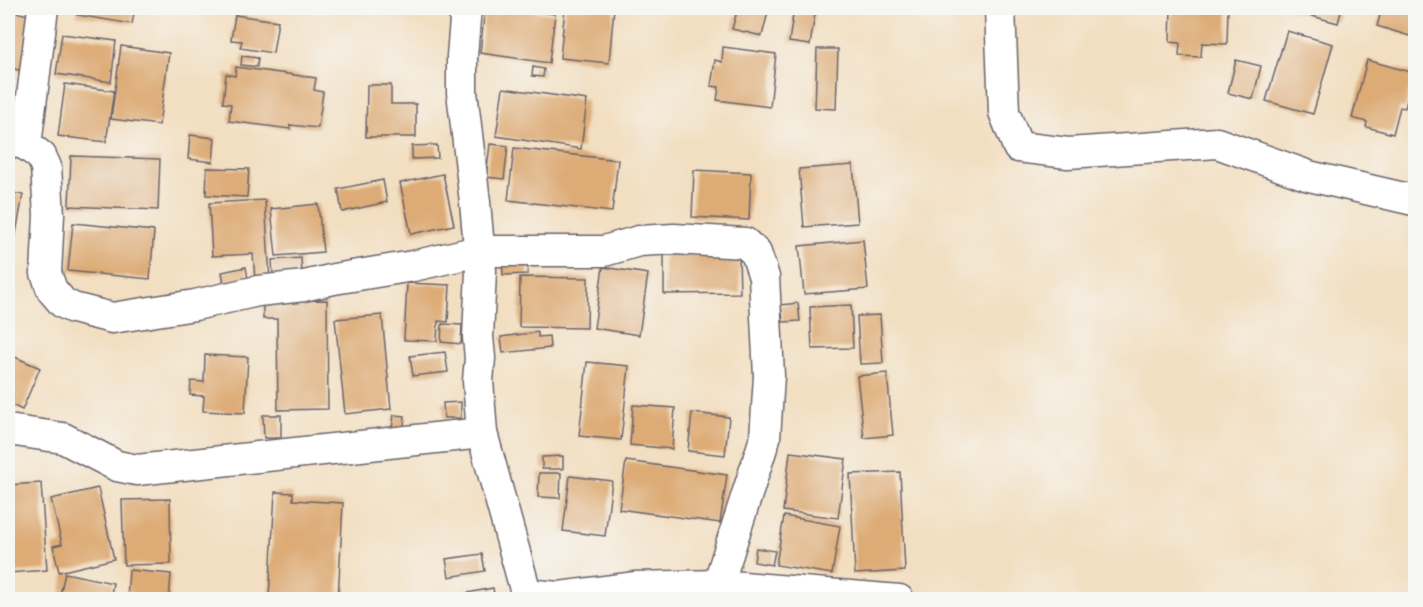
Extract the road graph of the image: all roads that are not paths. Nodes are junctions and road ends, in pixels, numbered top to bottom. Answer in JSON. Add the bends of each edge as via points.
{"nodes":[{"id":1,"x":43,"y":8,"type":"edge"},
{"id":2,"x":466,"y":8,"type":"edge"},
{"id":3,"x":1000,"y":8,"type":"edge"},
{"id":4,"x":17,"y":142,"type":"edge"},
{"id":5,"x":1415,"y":192,"type":"edge"},
{"id":6,"x":479,"y":251,"type":"junction"},
{"id":7,"x":8,"y":430,"type":"edge"},
{"id":8,"x":482,"y":433,"type":"junction"},
{"id":9,"x":718,"y":585,"type":"junction"},
{"id":10,"x":527,"y":597,"type":"edge"},
{"id":11,"x":899,"y":600,"type":"edge"}],
"edges":[{"from":1,"to":4,"type":"street"},
{"from":2,"to":6,"type":"street","via":[[462,92]]},
{"from":3,"to":5,"type":"street","via":[[1004,112],[1018,147],[1068,153],[1216,143],[1309,176]]},
{"from":4,"to":6,"type":"street","via":[[41,156],[46,167],[46,273],[52,290],[73,308],[112,318],[304,286]]},
{"from":6,"to":8,"type":"street","via":[[478,381]]},
{"from":6,"to":9,"type":"street","via":[[604,251],[639,241],[674,239],[745,243],[756,253],[764,277],[769,376],[765,438]]},
{"from":7,"to":8,"type":"street","via":[[63,438],[117,466],[137,470]]},
{"from":8,"to":10,"type":"street"},
{"from":9,"to":10,"type":"street","via":[[634,587]]},
{"from":9,"to":11,"type":"street"}]}
